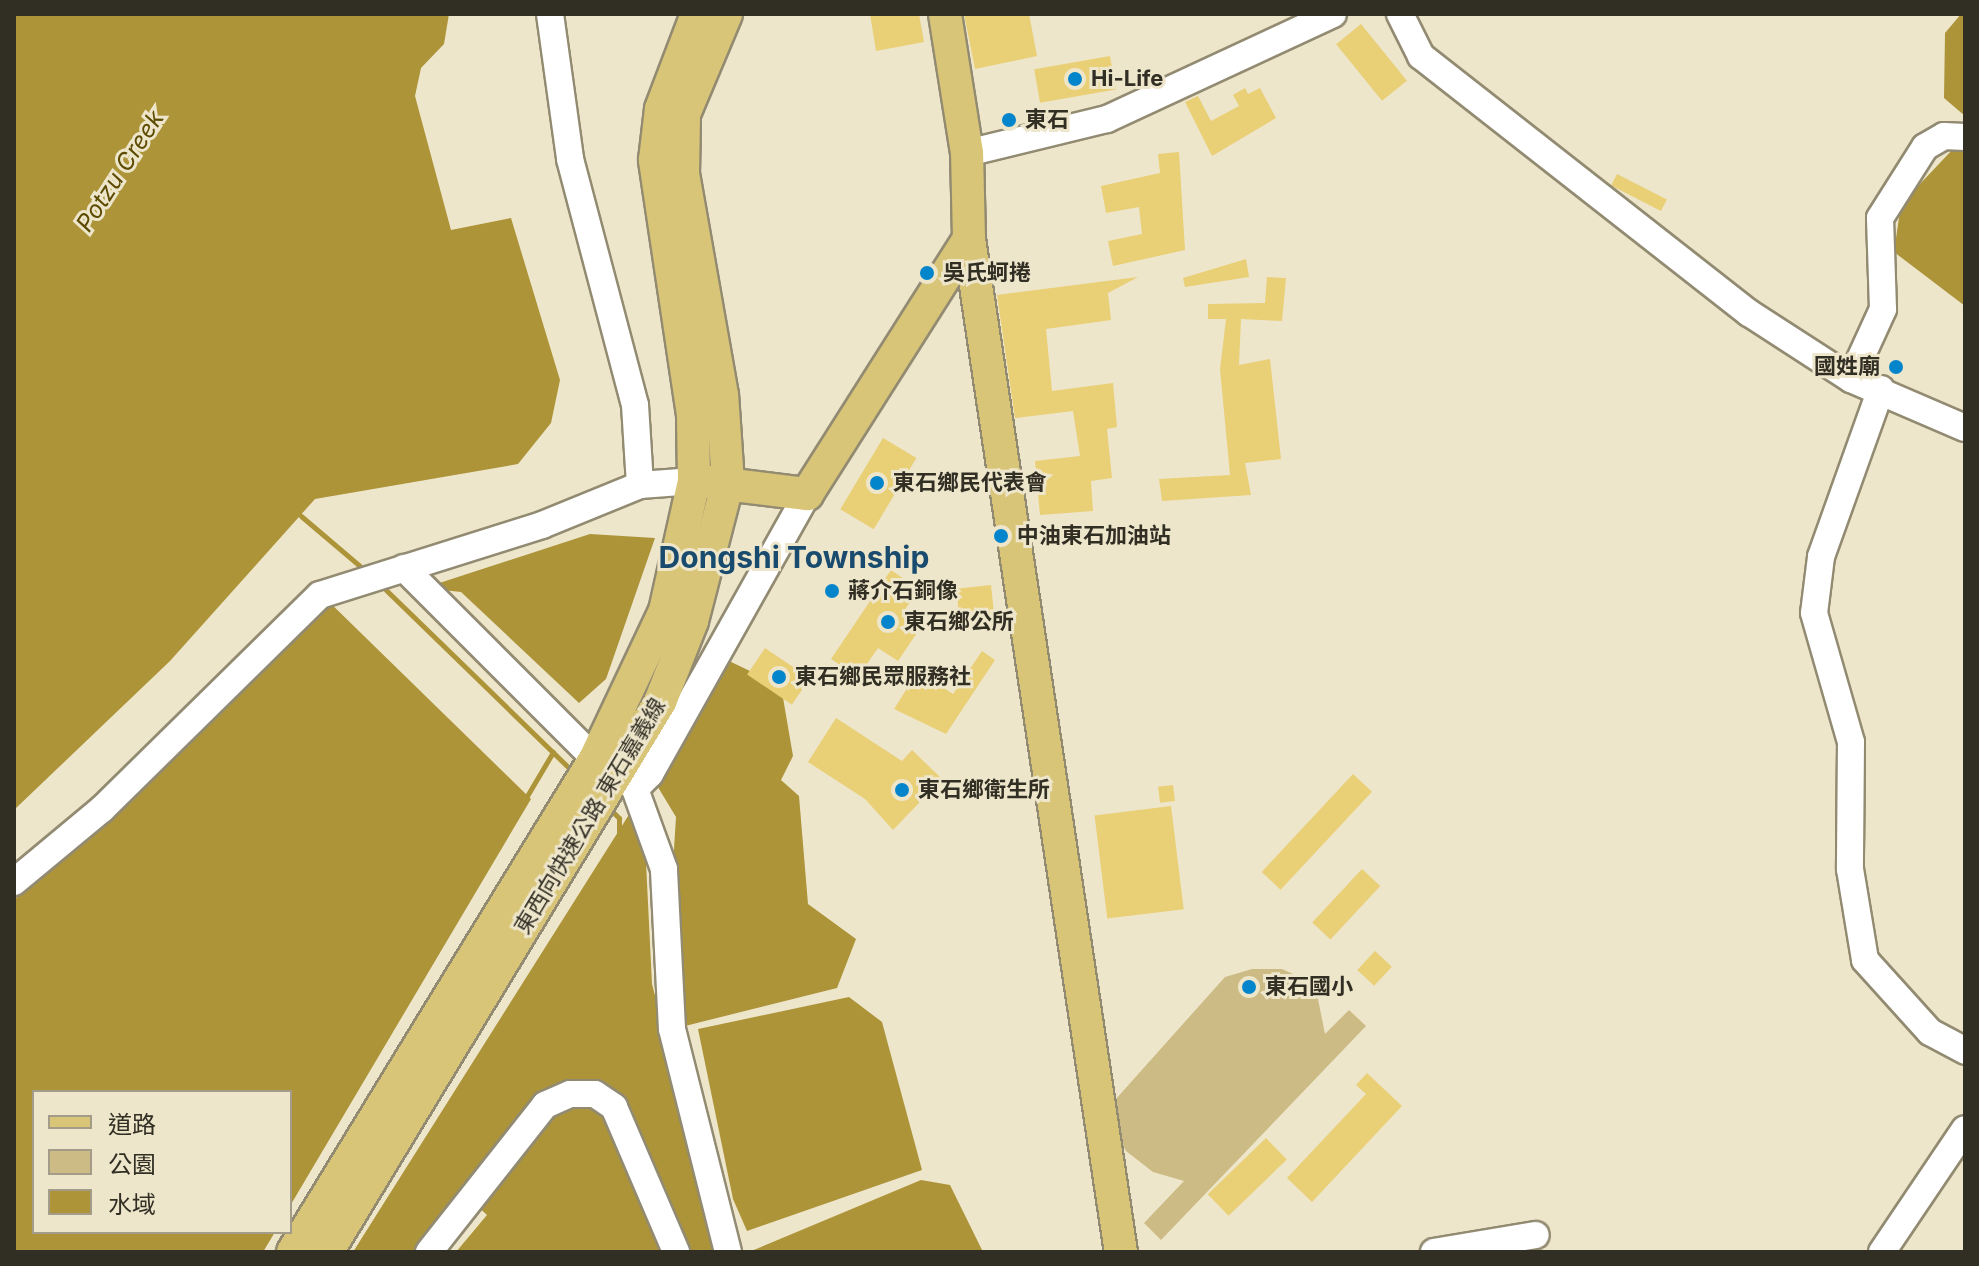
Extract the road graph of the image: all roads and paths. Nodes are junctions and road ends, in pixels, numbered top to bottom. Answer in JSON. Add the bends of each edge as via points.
{"nodes":[{"id":1,"x":550,"y":14,"type":"edge"},
{"id":2,"x":697,"y":14,"type":"edge"},
{"id":3,"x":726,"y":14,"type":"edge"},
{"id":4,"x":945,"y":14,"type":"edge"},
{"id":5,"x":1333,"y":14,"type":"edge"},
{"id":6,"x":1400,"y":14,"type":"edge"},
{"id":7,"x":1965,"y":137,"type":"edge"},
{"id":8,"x":967,"y":153,"type":"junction"},
{"id":9,"x":969,"y":239,"type":"junction"},
{"id":10,"x":1851,"y":379,"type":"junction"},
{"id":11,"x":1881,"y":389,"type":"junction"},
{"id":12,"x":1965,"y":428,"type":"edge"},
{"id":13,"x":694,"y":481,"type":"junction"},
{"id":14,"x":728,"y":482,"type":"junction"},
{"id":15,"x":640,"y":485,"type":"junction"},
{"id":16,"x":807,"y":494,"type":"junction"},
{"id":17,"x":404,"y":568,"type":"junction"},
{"id":18,"x":595,"y":759,"type":"junction"},
{"id":19,"x":14,"y":882,"type":"edge"},
{"id":20,"x":1965,"y":1051,"type":"edge"},
{"id":21,"x":1965,"y":1129,"type":"edge"},
{"id":22,"x":1536,"y":1235,"type":"dead end"},
{"id":23,"x":293,"y":1252,"type":"edge"},
{"id":24,"x":327,"y":1252,"type":"edge"},
{"id":25,"x":429,"y":1252,"type":"edge"},
{"id":26,"x":676,"y":1252,"type":"edge"},
{"id":27,"x":728,"y":1252,"type":"edge"},
{"id":28,"x":1121,"y":1252,"type":"edge"},
{"id":29,"x":1434,"y":1252,"type":"edge"},
{"id":30,"x":1882,"y":1252,"type":"edge"}],
"edges":[{"from":1,"to":15,"type":"street","via":[[570,159],[635,405]]},
{"from":2,"to":13,"type":"main road","name":"東西向快速公路 東石嘉義線","via":[[661,109],[655,160],[693,415]]},
{"from":3,"to":14,"type":"main road","name":"東西向快速公路 東石嘉義線","via":[[684,114],[683,174],[722,395]]},
{"from":4,"to":8,"type":"main road"},
{"from":5,"to":8,"type":"street","via":[[1107,119]]},
{"from":6,"to":10,"type":"street","via":[[1421,56],[1749,313]]},
{"from":7,"to":10,"type":"street","via":[[1944,136],[1925,147],[1880,218],[1883,309]]},
{"from":8,"to":9,"type":"main road"},
{"from":9,"to":16,"type":"main road"},
{"from":9,"to":28,"type":"main road"},
{"from":10,"to":11,"type":"street"},
{"from":11,"to":12,"type":"street"},
{"from":11,"to":20,"type":"street","via":[[1821,557],[1814,613],[1851,742],[1850,869],[1865,960],[1930,1032]]},
{"from":13,"to":14,"type":"main road"},
{"from":13,"to":15,"type":"street"},
{"from":13,"to":18,"type":"main road","name":"東西向快速公路 東石嘉義線","via":[[665,611]]},
{"from":14,"to":16,"type":"main road"},
{"from":14,"to":24,"type":"main road","name":"東西向快速公路 東石嘉義線","via":[[692,621],[660,702]]},
{"from":15,"to":17,"type":"street"},
{"from":16,"to":27,"type":"street","via":[[650,774],[635,789],[664,869],[672,1029]]},
{"from":17,"to":18,"type":"street"},
{"from":17,"to":19,"type":"street","via":[[320,595],[102,809]]},
{"from":18,"to":23,"type":"main road","name":"東西向快速公路 東石嘉義線"},
{"from":21,"to":30,"type":"street"},
{"from":22,"to":29,"type":"street"},
{"from":25,"to":26,"type":"street","via":[[545,1105],[570,1094],[595,1094],[614,1107]]}]}
